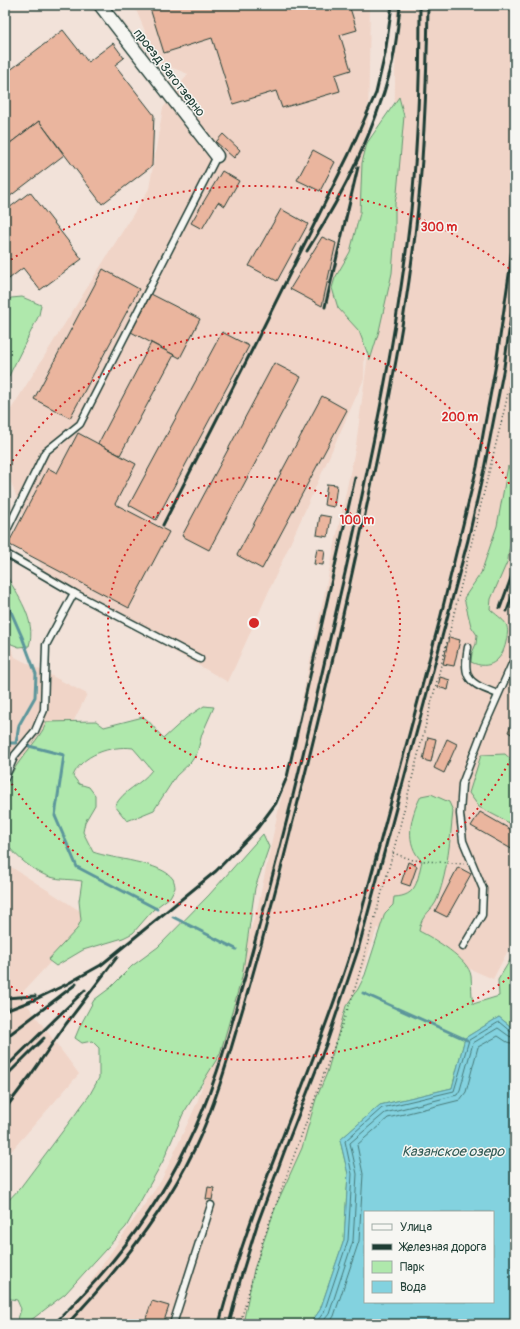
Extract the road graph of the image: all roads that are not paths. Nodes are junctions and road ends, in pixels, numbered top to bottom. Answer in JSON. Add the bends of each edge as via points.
{"nodes":[{"id":1,"x":100,"y":5,"type":"edge"},
{"id":2,"x":217,"y":156,"type":"joint"},
{"id":3,"x":5,"y":534,"type":"edge"},
{"id":4,"x":5,"y":553,"type":"edge"},
{"id":5,"x":74,"y":593,"type":"junction"},
{"id":6,"x":468,"y":647,"type":"dead end"},
{"id":7,"x":515,"y":657,"type":"edge"},
{"id":8,"x":200,"y":659,"type":"dead end"},
{"id":9,"x":498,"y":694,"type":"junction"},
{"id":10,"x":5,"y":778,"type":"edge"},
{"id":11,"x":463,"y":947,"type":"dead end"},
{"id":12,"x":212,"y":1206,"type":"dead end"},
{"id":13,"x":173,"y":1324,"type":"edge"}],
"edges":[{"from":1,"to":2,"type":"street","name":"проезд Заготзерно"},
{"from":2,"to":3,"type":"lane","via":[[80,424],[45,452]]},
{"from":4,"to":5,"type":"lane"},
{"from":5,"to":8,"type":"lane"},
{"from":5,"to":10,"type":"lane","via":[[46,645],[44,710],[35,731],[15,755]]},
{"from":6,"to":9,"type":"lane","via":[[465,665],[469,680],[478,687]]},
{"from":7,"to":9,"type":"lane"},
{"from":9,"to":11,"type":"lane","via":[[462,784],[460,814],[463,841],[483,889],[482,915]]},
{"from":12,"to":13,"type":"lane"}]}
